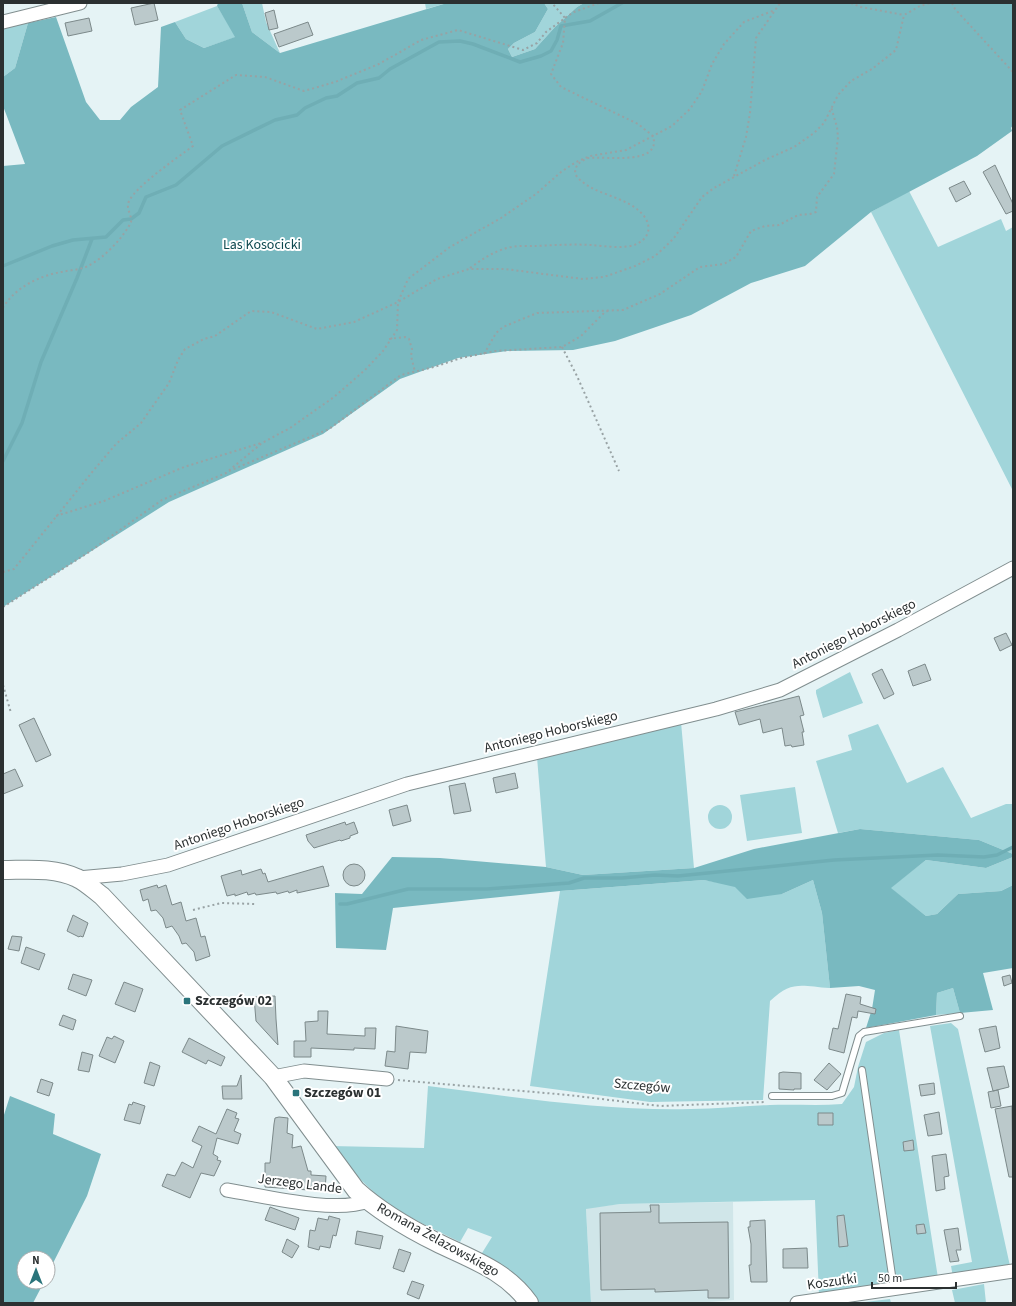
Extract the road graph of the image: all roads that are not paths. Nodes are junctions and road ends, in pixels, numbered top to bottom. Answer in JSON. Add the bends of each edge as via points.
{"nodes":[{"id":1,"x":80,"y":3,"type":"edge"},
{"id":2,"x":3,"y":22,"type":"edge"},
{"id":3,"x":1013,"y":568,"type":"edge"},
{"id":4,"x":3,"y":870,"type":"edge"},
{"id":5,"x":78,"y":878,"type":"junction"},
{"id":6,"x":960,"y":1016,"type":"dead end"},
{"id":7,"x":862,"y":1070,"type":"dead end"},
{"id":8,"x":273,"y":1077,"type":"junction"},
{"id":9,"x":387,"y":1079,"type":"road end"},
{"id":10,"x":772,"y":1096,"type":"road end"},
{"id":11,"x":228,"y":1190,"type":"dead end"},
{"id":12,"x":368,"y":1201,"type":"junction"},
{"id":13,"x":1013,"y":1271,"type":"edge"},
{"id":14,"x":894,"y":1289,"type":"junction"},
{"id":15,"x":529,"y":1303,"type":"edge"},
{"id":16,"x":797,"y":1303,"type":"edge"}],
"edges":[{"from":1,"to":2,"type":"street"},
{"from":3,"to":5,"type":"street","name":"Antoniego Hoborskiego","via":[[780,690],[716,709],[407,784],[168,864],[122,874]]},
{"from":4,"to":5,"type":"street","name":"Romana Żelazowskiego","via":[[35,870]]},
{"from":5,"to":8,"type":"street","name":"Romana Żelazowskiego","via":[[102,896]]},
{"from":6,"to":10,"type":"lane","via":[[864,1032],[859,1036],[842,1093],[832,1096]]},
{"from":7,"to":14,"type":"lane"},
{"from":8,"to":9,"type":"street","via":[[304,1071]]},
{"from":8,"to":12,"type":"street","name":"Romana Żelazowskiego","via":[[356,1190]]},
{"from":11,"to":12,"type":"street","name":"Jerzego Lande","via":[[333,1206],[357,1205]]},
{"from":12,"to":15,"type":"street","name":"Romana Żelazowskiego","via":[[435,1241],[492,1268],[519,1290]]},
{"from":13,"to":14,"type":"street","name":"Koszutki"},
{"from":14,"to":16,"type":"street","name":"Koszutki"}]}
